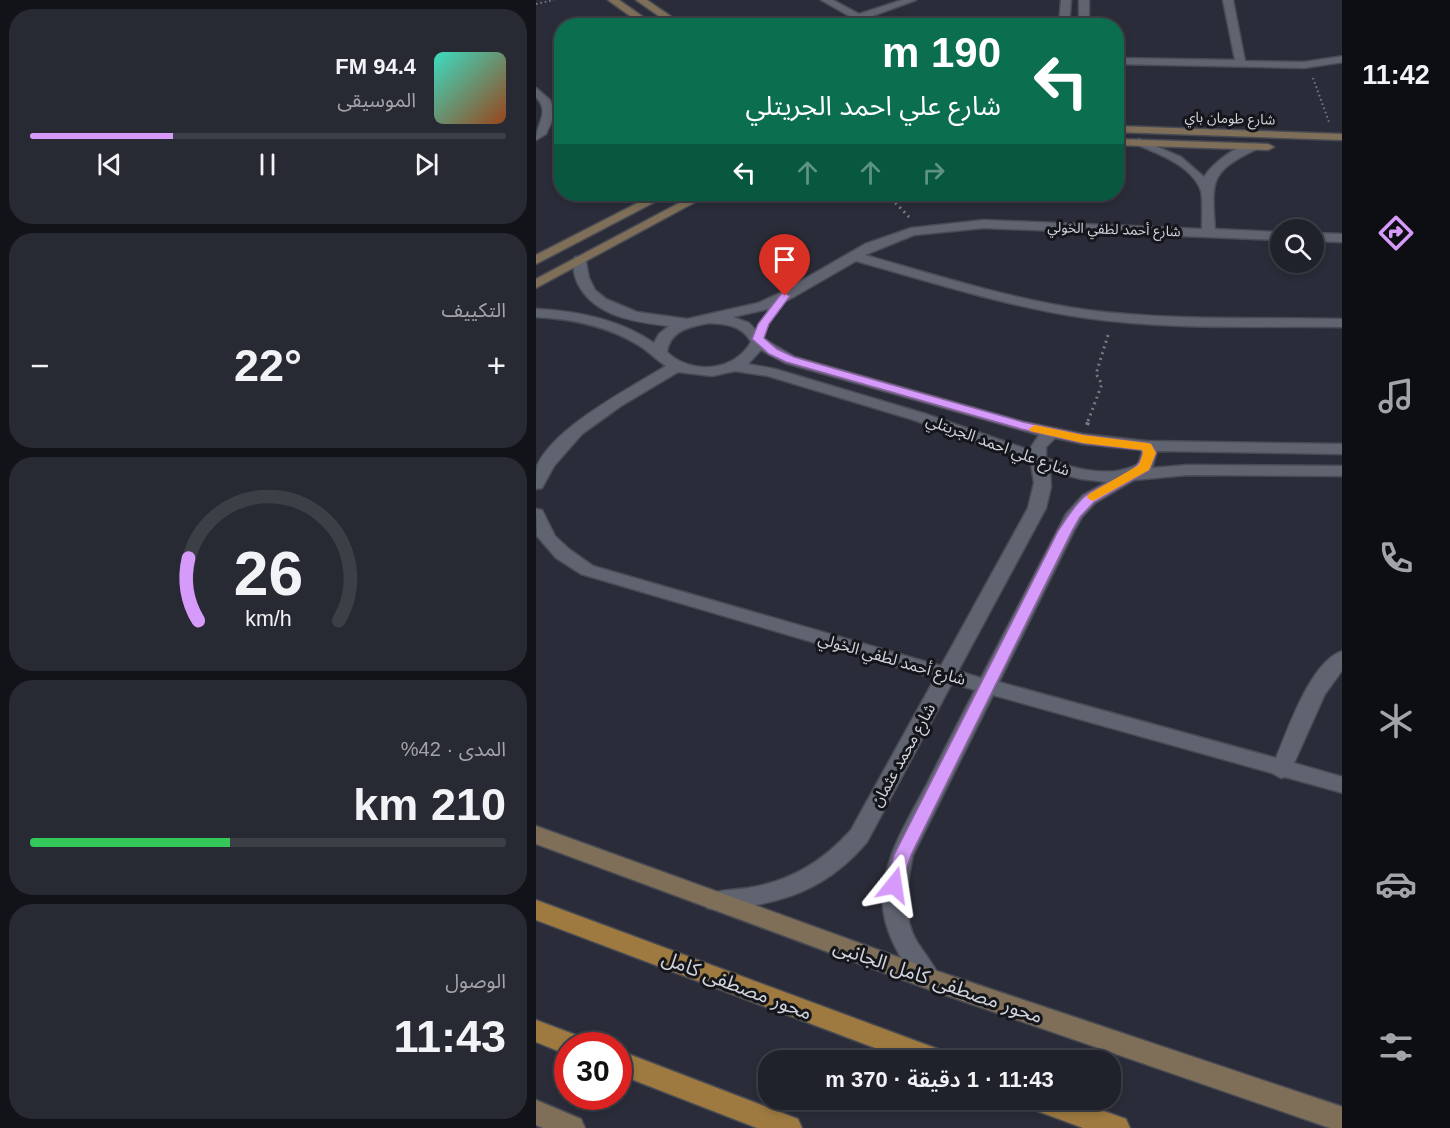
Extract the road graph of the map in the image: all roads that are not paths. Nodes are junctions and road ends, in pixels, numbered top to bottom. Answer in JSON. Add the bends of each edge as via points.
{"nodes":[{"id":1,"x":613,"y":0,"type":"edge"},
{"id":2,"x":641,"y":0,"type":"edge"},
{"id":3,"x":826,"y":0,"type":"edge"},
{"id":4,"x":911,"y":0,"type":"edge"},
{"id":5,"x":1066,"y":0,"type":"edge"},
{"id":6,"x":1084,"y":0,"type":"edge"},
{"id":7,"x":1228,"y":0,"type":"edge"},
{"id":8,"x":859,"y":17,"type":"joint"},
{"id":9,"x":639,"y":18,"type":"edge"},
{"id":10,"x":668,"y":18,"type":"edge"},
{"id":11,"x":1065,"y":18,"type":"edge"},
{"id":12,"x":1084,"y":18,"type":"edge"},
{"id":13,"x":1343,"y":59,"type":"edge"},
{"id":14,"x":1124,"y":60,"type":"edge"},
{"id":15,"x":1241,"y":64,"type":"junction"},
{"id":16,"x":536,"y":91,"type":"edge"},
{"id":17,"x":1124,"y":128,"type":"edge"},
{"id":18,"x":536,"y":137,"type":"edge"},
{"id":19,"x":1339,"y":137,"type":"edge"},
{"id":20,"x":1124,"y":142,"type":"edge"},
{"id":21,"x":1139,"y":142,"type":"junction"},
{"id":22,"x":1255,"y":147,"type":"junction"},
{"id":23,"x":1299,"y":148,"type":"dead end"},
{"id":24,"x":1205,"y":188,"type":"junction"},
{"id":25,"x":650,"y":201,"type":"edge"},
{"id":26,"x":691,"y":201,"type":"edge"},
{"id":27,"x":1209,"y":233,"type":"junction"},
{"id":28,"x":1270,"y":236,"type":"edge"},
{"id":29,"x":1324,"y":237,"type":"edge"},
{"id":30,"x":1343,"y":238,"type":"edge"},
{"id":31,"x":852,"y":256,"type":"junction"},
{"id":32,"x":536,"y":260,"type":"edge"},
{"id":33,"x":580,"y":260,"type":"junction"},
{"id":34,"x":536,"y":284,"type":"edge"},
{"id":35,"x":785,"y":296,"type":"junction"},
{"id":36,"x":536,"y":313,"type":"edge"},
{"id":37,"x":709,"y":319,"type":"junction"},
{"id":38,"x":687,"y":323,"type":"junction"},
{"id":39,"x":1343,"y":323,"type":"edge"},
{"id":40,"x":758,"y":340,"type":"junction"},
{"id":41,"x":659,"y":353,"type":"junction"},
{"id":42,"x":732,"y":366,"type":"junction"},
{"id":43,"x":675,"y":367,"type":"junction"},
{"id":44,"x":1052,"y":433,"type":"junction"},
{"id":45,"x":1147,"y":446,"type":"junction"},
{"id":46,"x":1343,"y":449,"type":"edge"},
{"id":47,"x":1038,"y":460,"type":"junction"},
{"id":48,"x":1343,"y":471,"type":"edge"},
{"id":49,"x":1128,"y":477,"type":"junction"},
{"id":50,"x":536,"y":484,"type":"edge"},
{"id":51,"x":536,"y":514,"type":"edge"},
{"id":52,"x":1343,"y":658,"type":"edge"},
{"id":53,"x":947,"y":675,"type":"junction"},
{"id":54,"x":987,"y":686,"type":"junction"},
{"id":55,"x":1281,"y":770,"type":"junction"},
{"id":56,"x":1343,"y":785,"type":"edge"},
{"id":57,"x":536,"y":835,"type":"edge"},
{"id":58,"x":715,"y":901,"type":"junction"},
{"id":59,"x":536,"y":910,"type":"edge"},
{"id":60,"x":929,"y":978,"type":"junction"},
{"id":61,"x":536,"y":1030,"type":"edge"},
{"id":62,"x":554,"y":1037,"type":"edge"},
{"id":63,"x":910,"y":1050,"type":"edge"},
{"id":64,"x":632,"y":1067,"type":"edge"},
{"id":65,"x":1068,"y":1110,"type":"edge"},
{"id":66,"x":536,"y":1112,"type":"edge"},
{"id":67,"x":1343,"y":1120,"type":"edge"},
{"id":68,"x":572,"y":1128,"type":"edge"},
{"id":69,"x":789,"y":1128,"type":"edge"},
{"id":70,"x":1117,"y":1128,"type":"edge"}],
"edges":[{"from":1,"to":9,"type":"street"},
{"from":2,"to":10,"type":"street"},
{"from":3,"to":8,"type":"street"},
{"from":4,"to":8,"type":"street"},
{"from":5,"to":11,"type":"street"},
{"from":6,"to":12,"type":"street"},
{"from":7,"to":15,"type":"street"},
{"from":13,"to":15,"type":"street","via":[[1309,65]]},
{"from":14,"to":15,"type":"street"},
{"from":16,"to":18,"type":"street","via":[[549,104],[551,113],[549,122]]},
{"from":17,"to":19,"type":"street","name":"شارع طومان باي"},
{"from":20,"to":21,"type":"street","name":"شارع طومان باي"},
{"from":21,"to":22,"type":"street","name":"شارع طومان باي"},
{"from":21,"to":24,"type":"street","via":[[1175,158],[1199,177]]},
{"from":22,"to":23,"type":"street","name":"شارع طومان باي"},
{"from":22,"to":24,"type":"street","via":[[1216,168]]},
{"from":24,"to":27,"type":"street"},
{"from":25,"to":32,"type":"street"},
{"from":26,"to":33,"type":"street"},
{"from":27,"to":28,"type":"street","name":"شارع أحمد لطفي الخولي"},
{"from":27,"to":31,"type":"street","name":"شارع أحمد لطفي الخولي","via":[[984,224],[923,230],[889,239]]},
{"from":29,"to":30,"type":"street"},
{"from":31,"to":35,"type":"street","name":"شارع أحمد لطفي الخولي"},
{"from":31,"to":39,"type":"street","via":[[1032,304],[1114,317]]},
{"from":33,"to":34,"type":"street"},
{"from":33,"to":38,"type":"street","via":[[579,274],[584,286],[611,308],[633,316]]},
{"from":35,"to":37,"type":"street","name":"شارع أحمد لطفي الخولي","via":[[763,306]]},
{"from":35,"to":40,"type":"street","name":"شارع أحمد لطفي الخولي","via":[[764,324]]},
{"from":36,"to":41,"type":"street","via":[[597,321],[621,329]]},
{"from":37,"to":38,"type":"street","name":"شارع أحمد لطفي الخولي"},
{"from":37,"to":40,"type":"street","name":"شارع علي احمد الجريتلي","via":[[742,324]]},
{"from":38,"to":41,"type":"street","via":[[659,342]]},
{"from":40,"to":42,"type":"street","name":"شارع أحمد لطفي الخولي","via":[[749,358]]},
{"from":40,"to":44,"type":"street","name":"شارع علي احمد الجريتلي","via":[[801,363]]},
{"from":41,"to":43,"type":"street"},
{"from":42,"to":43,"type":"street","via":[[706,371]]},
{"from":42,"to":47,"type":"street","name":"شارع علي احمد الجريتلي","via":[[789,378],[920,417]]},
{"from":43,"to":50,"type":"street","via":[[573,432],[554,451]]},
{"from":44,"to":45,"type":"street","name":"شارع علي احمد الجريتلي"},
{"from":44,"to":47,"type":"street","via":[[1037,445]]},
{"from":45,"to":46,"type":"street","name":"شارع علي احمد الجريتلي"},
{"from":45,"to":49,"type":"street","via":[[1150,453],[1145,467]]},
{"from":47,"to":49,"type":"street","name":"شارع علي احمد الجريتلي","via":[[1081,474]]},
{"from":47,"to":53,"type":"street","name":"شارع محمد عثمان","via":[[1042,492],[1037,508]]},
{"from":48,"to":49,"type":"street","name":"شارع علي احمد الجريتلي","via":[[1188,470]]},
{"from":49,"to":54,"type":"street","via":[[1089,499],[1075,514]]},
{"from":51,"to":53,"type":"street","name":"شارع أحمد لطفي الخولي","via":[[549,542],[587,570]]},
{"from":52,"to":55,"type":"street","via":[[1332,665],[1322,680]]},
{"from":53,"to":54,"type":"street","name":"شارع أحمد لطفي الخولي"},
{"from":53,"to":58,"type":"street","name":"شارع محمد عثمان","via":[[859,836],[833,863],[799,884],[758,897]]},
{"from":54,"to":55,"type":"street","name":"شارع أحمد لطفي الخولي"},
{"from":54,"to":60,"type":"street","via":[[902,855],[894,885],[896,917],[907,949]]},
{"from":55,"to":56,"type":"street","name":"شارع أحمد لطفي الخولي"},
{"from":57,"to":58,"type":"street","name":"محور مصطفى كامل الجانبى"},
{"from":58,"to":60,"type":"street","name":"محور مصطفى كامل الجانبى"},
{"from":59,"to":63,"type":"main road","name":"محور مصطفى كامل"},
{"from":60,"to":67,"type":"street","name":"محور مصطفى كامل الجانبى"},
{"from":61,"to":62,"type":"main road"},
{"from":64,"to":69,"type":"main road"},
{"from":65,"to":70,"type":"main road"},
{"from":66,"to":68,"type":"street"}]}
